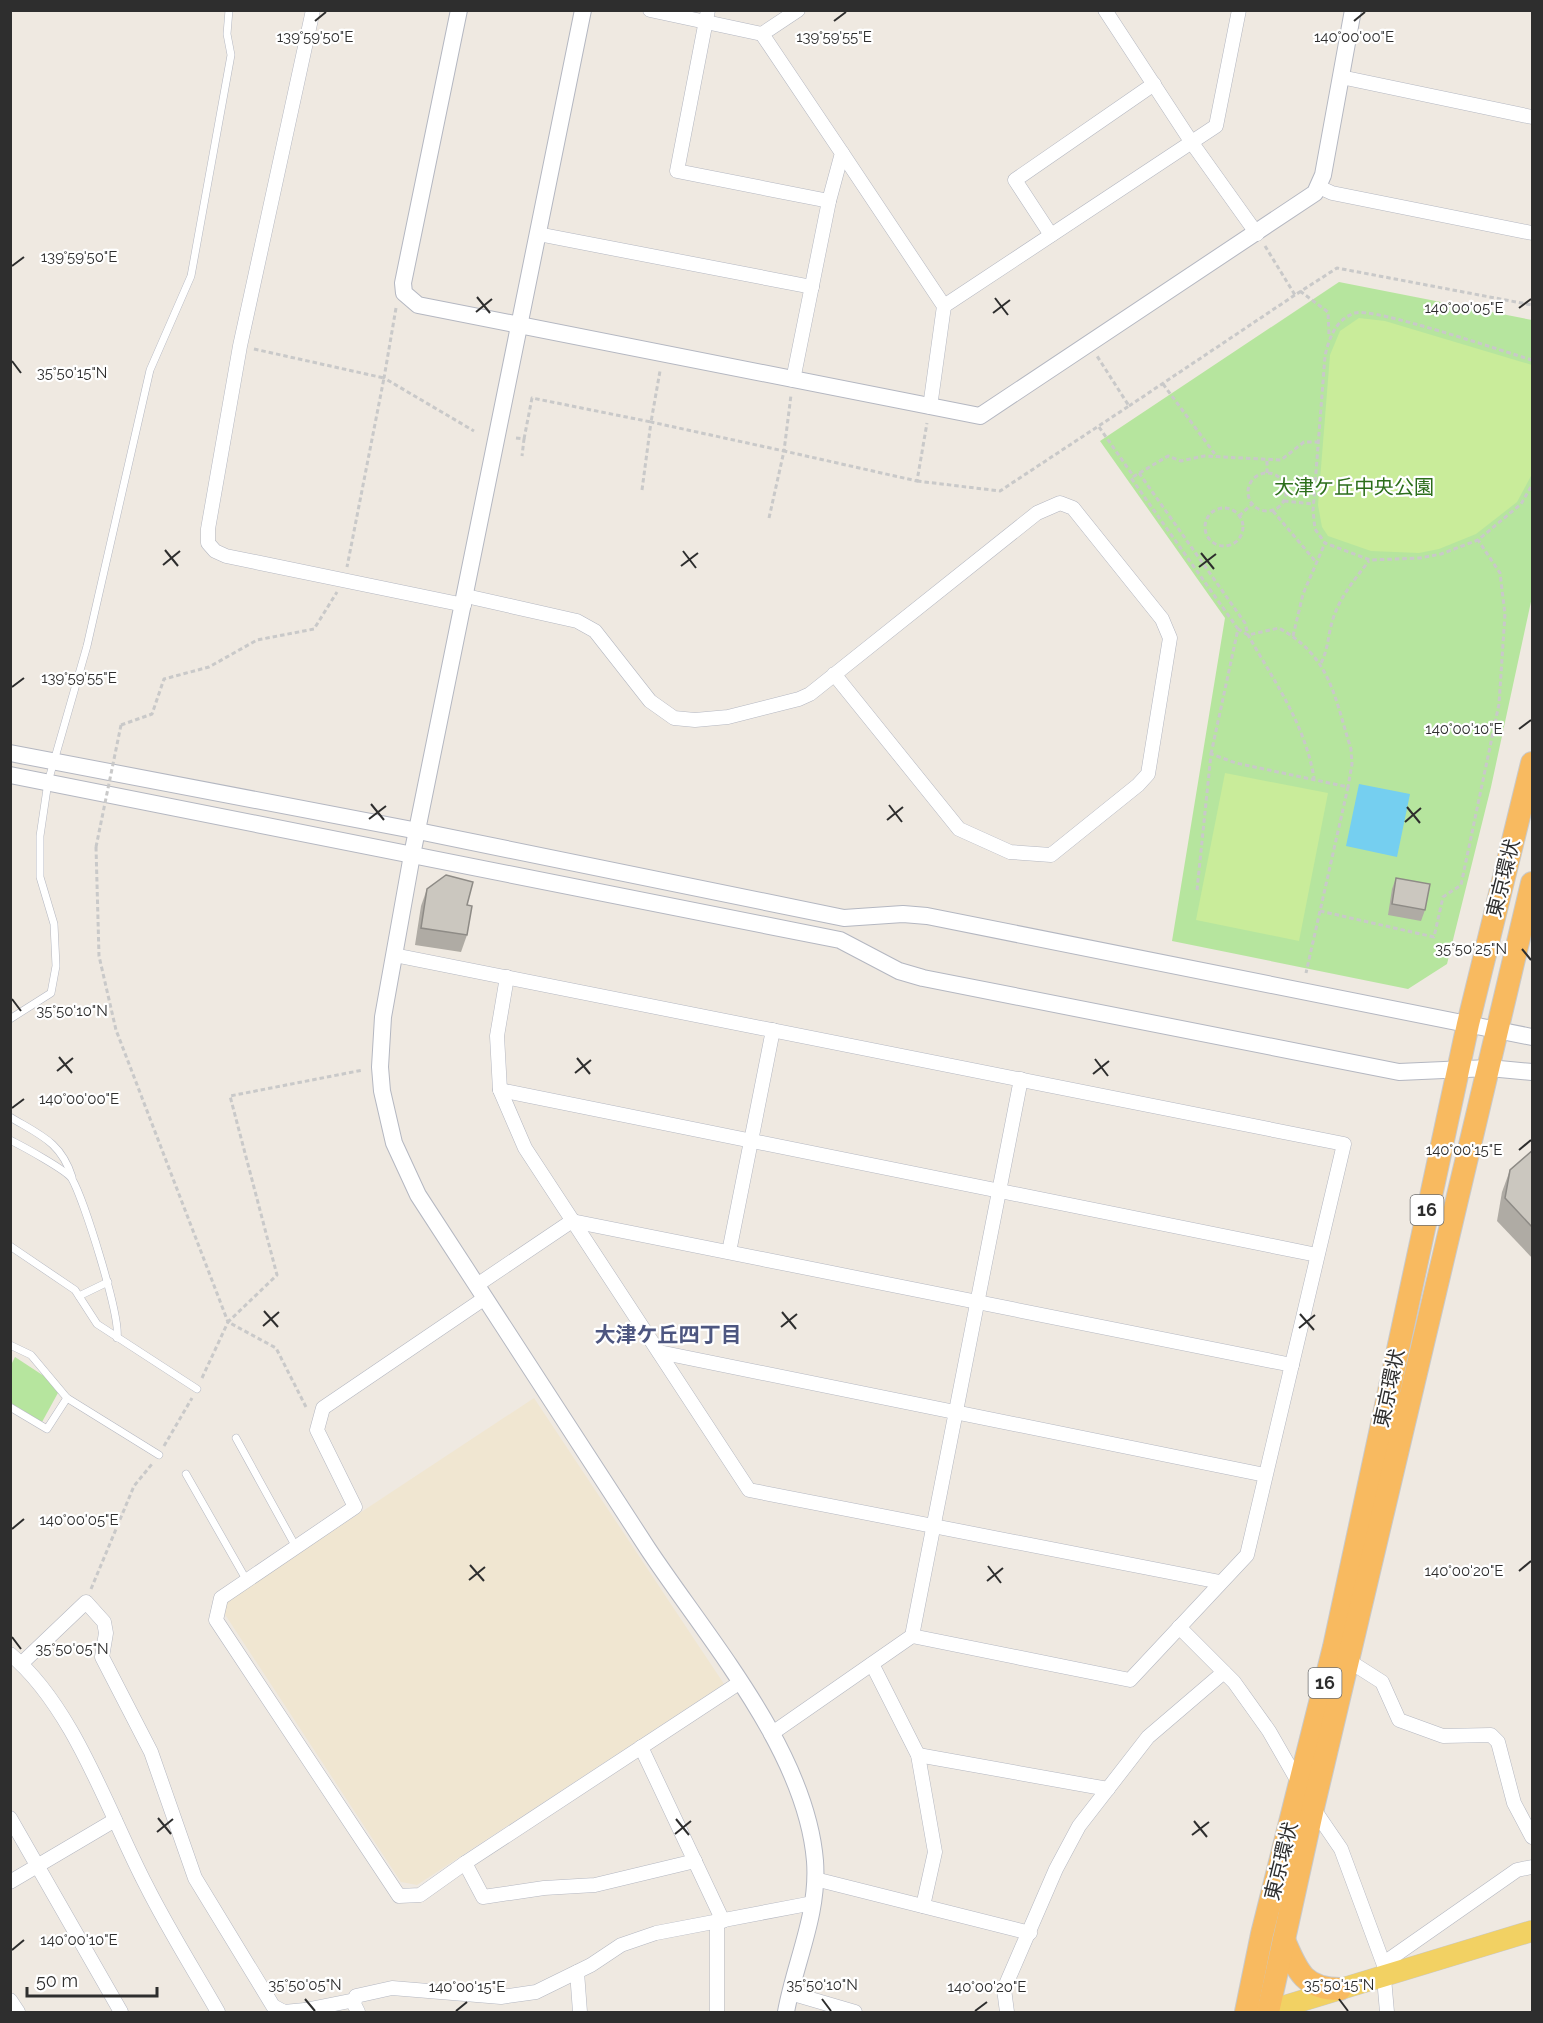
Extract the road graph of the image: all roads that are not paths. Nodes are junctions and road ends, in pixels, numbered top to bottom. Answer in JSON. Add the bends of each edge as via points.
{"nodes":[{"id":1,"x":229,"y":10,"type":"edge"},
{"id":2,"x":313,"y":10,"type":"edge"},
{"id":3,"x":459,"y":10,"type":"edge"},
{"id":4,"x":583,"y":10,"type":"edge"},
{"id":5,"x":650,"y":10,"type":"edge"},
{"id":6,"x":798,"y":10,"type":"edge"},
{"id":7,"x":1104,"y":10,"type":"edge"},
{"id":8,"x":1239,"y":10,"type":"edge"},
{"id":9,"x":1353,"y":10,"type":"edge"},
{"id":10,"x":707,"y":16,"type":"edge"},
{"id":11,"x":762,"y":34,"type":"junction"},
{"id":12,"x":1341,"y":77,"type":"junction"},
{"id":13,"x":1154,"y":84,"type":"junction"},
{"id":14,"x":1533,"y":117,"type":"edge"},
{"id":15,"x":1192,"y":143,"type":"junction"},
{"id":16,"x":842,"y":153,"type":"junction"},
{"id":17,"x":1319,"y":187,"type":"junction"},
{"id":18,"x":829,"y":201,"type":"junction"},
{"id":19,"x":1533,"y":233,"type":"edge"},
{"id":20,"x":538,"y":234,"type":"junction"},
{"id":21,"x":1257,"y":234,"type":"junction"},
{"id":22,"x":1051,"y":235,"type":"junction"},
{"id":23,"x":812,"y":287,"type":"junction"},
{"id":24,"x":944,"y":306,"type":"junction"},
{"id":25,"x":520,"y":326,"type":"junction"},
{"id":26,"x":793,"y":380,"type":"junction"},
{"id":27,"x":930,"y":407,"type":"junction"},
{"id":28,"x":465,"y":601,"type":"junction"},
{"id":29,"x":834,"y":674,"type":"junction"},
{"id":30,"x":10,"y":753,"type":"edge"},
{"id":31,"x":54,"y":761,"type":"junction"},
{"id":32,"x":1533,"y":763,"type":"edge"},
{"id":33,"x":10,"y":775,"type":"edge"},
{"id":34,"x":48,"y":782,"type":"junction"},
{"id":35,"x":418,"y":831,"type":"junction"},
{"id":36,"x":412,"y":855,"type":"junction"},
{"id":37,"x":1533,"y":883,"type":"edge"},
{"id":38,"x":394,"y":955,"type":"junction"},
{"id":39,"x":507,"y":977,"type":"junction"},
{"id":40,"x":10,"y":1018,"type":"edge"},
{"id":41,"x":1468,"y":1024,"type":"junction"},
{"id":42,"x":773,"y":1030,"type":"junction"},
{"id":43,"x":1499,"y":1030,"type":"junction"},
{"id":44,"x":1533,"y":1037,"type":"edge"},
{"id":45,"x":1490,"y":1068,"type":"junction"},
{"id":46,"x":1458,"y":1069,"type":"junction"},
{"id":47,"x":1533,"y":1072,"type":"edge"},
{"id":48,"x":1021,"y":1079,"type":"junction"},
{"id":49,"x":500,"y":1090,"type":"junction"},
{"id":50,"x":10,"y":1117,"type":"edge"},
{"id":51,"x":10,"y":1140,"type":"edge"},
{"id":52,"x":752,"y":1141,"type":"junction"},
{"id":53,"x":72,"y":1177,"type":"junction"},
{"id":54,"x":1000,"y":1191,"type":"junction"},
{"id":55,"x":572,"y":1221,"type":"junction"},
{"id":56,"x":10,"y":1246,"type":"edge"},
{"id":57,"x":729,"y":1252,"type":"junction"},
{"id":58,"x":1317,"y":1255,"type":"junction"},
{"id":59,"x":108,"y":1282,"type":"junction"},
{"id":60,"x":481,"y":1292,"type":"junction"},
{"id":61,"x":79,"y":1296,"type":"junction"},
{"id":62,"x":978,"y":1301,"type":"junction"},
{"id":63,"x":117,"y":1338,"type":"junction"},
{"id":64,"x":10,"y":1345,"type":"edge"},
{"id":65,"x":659,"y":1352,"type":"junction"},
{"id":66,"x":1292,"y":1365,"type":"junction"},
{"id":67,"x":197,"y":1389,"type":"road end"},
{"id":68,"x":67,"y":1398,"type":"junction"},
{"id":69,"x":10,"y":1407,"type":"edge"},
{"id":70,"x":955,"y":1411,"type":"junction"},
{"id":71,"x":236,"y":1438,"type":"dead end"},
{"id":72,"x":159,"y":1455,"type":"road end"},
{"id":73,"x":186,"y":1474,"type":"dead end"},
{"id":74,"x":1265,"y":1475,"type":"junction"},
{"id":75,"x":933,"y":1524,"type":"junction"},
{"id":76,"x":296,"y":1547,"type":"junction"},
{"id":77,"x":247,"y":1581,"type":"junction"},
{"id":78,"x":1220,"y":1582,"type":"junction"},
{"id":79,"x":1179,"y":1627,"type":"junction"},
{"id":80,"x":912,"y":1636,"type":"junction"},
{"id":81,"x":10,"y":1654,"type":"edge"},
{"id":82,"x":1349,"y":1661,"type":"junction"},
{"id":83,"x":22,"y":1663,"type":"junction"},
{"id":84,"x":872,"y":1664,"type":"junction"},
{"id":85,"x":1224,"y":1672,"type":"junction"},
{"id":86,"x":739,"y":1683,"type":"junction"},
{"id":87,"x":771,"y":1734,"type":"junction"},
{"id":88,"x":641,"y":1747,"type":"junction"},
{"id":89,"x":918,"y":1755,"type":"junction"},
{"id":90,"x":1300,"y":1785,"type":"junction"},
{"id":91,"x":1108,"y":1789,"type":"junction"},
{"id":92,"x":1314,"y":1808,"type":"junction"},
{"id":93,"x":10,"y":1818,"type":"edge"},
{"id":94,"x":115,"y":1820,"type":"junction"},
{"id":95,"x":1533,"y":1837,"type":"edge"},
{"id":96,"x":695,"y":1861,"type":"junction"},
{"id":97,"x":465,"y":1863,"type":"junction"},
{"id":98,"x":37,"y":1866,"type":"junction"},
{"id":99,"x":1533,"y":1867,"type":"edge"},
{"id":100,"x":815,"y":1879,"type":"junction"},
{"id":101,"x":10,"y":1882,"type":"edge"},
{"id":102,"x":813,"y":1904,"type":"junction"},
{"id":103,"x":923,"y":1906,"type":"junction"},
{"id":104,"x":720,"y":1922,"type":"junction"},
{"id":105,"x":1533,"y":1932,"type":"edge"},
{"id":106,"x":1030,"y":1933,"type":"junction"},
{"id":107,"x":1284,"y":1940,"type":"junction"},
{"id":108,"x":577,"y":1972,"type":"junction"},
{"id":109,"x":1385,"y":1972,"type":"junction"},
{"id":110,"x":1340,"y":1989,"type":"junction"},
{"id":111,"x":790,"y":1993,"type":"junction"},
{"id":112,"x":10,"y":2000,"type":"edge"},
{"id":113,"x":356,"y":2006,"type":"edge"},
{"id":114,"x":299,"y":2012,"type":"edge"},
{"id":115,"x":1262,"y":2012,"type":"edge"},
{"id":116,"x":18,"y":2013,"type":"edge"},
{"id":117,"x":121,"y":2013,"type":"edge"},
{"id":118,"x":218,"y":2013,"type":"edge"},
{"id":119,"x":580,"y":2013,"type":"edge"},
{"id":120,"x":717,"y":2013,"type":"edge"},
{"id":121,"x":786,"y":2013,"type":"edge"},
{"id":122,"x":855,"y":2013,"type":"edge"},
{"id":123,"x":1007,"y":2013,"type":"edge"},
{"id":124,"x":1387,"y":2013,"type":"edge"}],
"edges":[{"from":1,"to":31,"type":"lane","via":[[227,34],[231,56],[191,276],[150,370],[87,646]]},
{"from":2,"to":28,"type":"street","via":[[240,346],[208,543],[226,556]]},
{"from":3,"to":25,"type":"street","via":[[403,282],[404,293],[418,305]]},
{"from":4,"to":20,"type":"street"},
{"from":5,"to":10,"type":"street"},
{"from":6,"to":11,"type":"street"},
{"from":7,"to":13,"type":"street"},
{"from":8,"to":15,"type":"street","via":[[1216,126]]},
{"from":9,"to":12,"type":"street"},
{"from":10,"to":11,"type":"street"},
{"from":10,"to":18,"type":"street","via":[[677,171]]},
{"from":11,"to":16,"type":"street"},
{"from":12,"to":14,"type":"street"},
{"from":12,"to":17,"type":"street"},
{"from":13,"to":15,"type":"street"},
{"from":13,"to":22,"type":"street","via":[[1015,180]]},
{"from":15,"to":21,"type":"street"},
{"from":15,"to":22,"type":"street"},
{"from":16,"to":18,"type":"street"},
{"from":16,"to":24,"type":"street"},
{"from":17,"to":19,"type":"street","via":[[1332,193]]},
{"from":17,"to":21,"type":"street","via":[[1309,200]]},
{"from":18,"to":23,"type":"street"},
{"from":20,"to":23,"type":"street"},
{"from":20,"to":25,"type":"street"},
{"from":21,"to":27,"type":"street","via":[[980,416]]},
{"from":22,"to":24,"type":"street"},
{"from":23,"to":26,"type":"street"},
{"from":24,"to":27,"type":"street"},
{"from":25,"to":26,"type":"street"},
{"from":25,"to":28,"type":"street"},
{"from":26,"to":27,"type":"street"},
{"from":28,"to":29,"type":"street","via":[[577,621],[595,631],[650,701],[674,718],[728,717],[799,699]]},
{"from":28,"to":35,"type":"street"},
{"from":29,"to":29,"type":"street","via":[[959,829],[1010,852],[1051,855],[1148,774],[1170,638],[1162,619],[1073,508],[1060,503],[1037,513]]},
{"from":30,"to":31,"type":"street"},
{"from":31,"to":34,"type":"lane"},
{"from":31,"to":35,"type":"street"},
{"from":32,"to":41,"type":"highway","name":"東京環状","number":"16"},
{"from":33,"to":34,"type":"street"},
{"from":34,"to":36,"type":"street"},
{"from":34,"to":40,"type":"lane","via":[[40,836],[40,877],[54,924],[56,966],[51,993]]},
{"from":35,"to":36,"type":"street"},
{"from":35,"to":41,"type":"street","via":[[844,918],[927,916]]},
{"from":36,"to":38,"type":"street"},
{"from":36,"to":46,"type":"street","via":[[840,940],[899,971],[923,978],[1399,1072]]},
{"from":37,"to":43,"type":"highway","name":"東京環状","number":"16"},
{"from":38,"to":39,"type":"street"},
{"from":38,"to":60,"type":"street","via":[[383,1017],[380,1067],[387,1115],[404,1168]]},
{"from":39,"to":42,"type":"street"},
{"from":39,"to":49,"type":"street","via":[[497,1036]]},
{"from":41,"to":43,"type":"street"},
{"from":41,"to":46,"type":"highway","name":"東京環状","number":"16"},
{"from":42,"to":48,"type":"street"},
{"from":42,"to":52,"type":"street"},
{"from":43,"to":44,"type":"street"},
{"from":43,"to":45,"type":"highway","name":"東京環状","number":"16"},
{"from":45,"to":46,"type":"street"},
{"from":45,"to":47,"type":"street"},
{"from":45,"to":82,"type":"highway","name":"東京環状","number":"16"},
{"from":46,"to":90,"type":"highway","name":"東京環状","number":"16","via":[[1334,1647]]},
{"from":48,"to":54,"type":"street"},
{"from":48,"to":58,"type":"street","via":[[1344,1144]]},
{"from":49,"to":52,"type":"street"},
{"from":49,"to":55,"type":"street","via":[[525,1148]]},
{"from":50,"to":53,"type":"lane","via":[[52,1142],[65,1157]]},
{"from":51,"to":53,"type":"lane"},
{"from":52,"to":54,"type":"street"},
{"from":52,"to":57,"type":"street"},
{"from":53,"to":59,"type":"lane"},
{"from":54,"to":58,"type":"street"},
{"from":54,"to":62,"type":"street"},
{"from":55,"to":57,"type":"street"},
{"from":55,"to":60,"type":"street"},
{"from":55,"to":65,"type":"street"},
{"from":56,"to":61,"type":"lane"},
{"from":57,"to":62,"type":"street"},
{"from":58,"to":66,"type":"street"},
{"from":59,"to":61,"type":"lane"},
{"from":59,"to":63,"type":"lane"},
{"from":60,"to":76,"type":"street","via":[[324,1408],[316,1430],[355,1507]]},
{"from":60,"to":86,"type":"street"},
{"from":61,"to":63,"type":"lane","via":[[87,1313]]},
{"from":62,"to":66,"type":"street"},
{"from":62,"to":70,"type":"street"},
{"from":63,"to":67,"type":"lane"},
{"from":64,"to":68,"type":"lane","via":[[31,1355]]},
{"from":65,"to":70,"type":"street"},
{"from":65,"to":75,"type":"street","via":[[749,1490]]},
{"from":66,"to":74,"type":"street"},
{"from":68,"to":69,"type":"lane","via":[[47,1429]]},
{"from":68,"to":72,"type":"lane"},
{"from":70,"to":74,"type":"street"},
{"from":70,"to":75,"type":"street"},
{"from":71,"to":76,"type":"lane"},
{"from":73,"to":77,"type":"lane"},
{"from":74,"to":78,"type":"street","via":[[1247,1555]]},
{"from":75,"to":78,"type":"street"},
{"from":75,"to":80,"type":"street"},
{"from":76,"to":77,"type":"street"},
{"from":77,"to":97,"type":"street","via":[[221,1598],[216,1620],[399,1896],[420,1895]]},
{"from":78,"to":79,"type":"street"},
{"from":79,"to":80,"type":"street","via":[[1130,1680]]},
{"from":79,"to":85,"type":"street"},
{"from":80,"to":84,"type":"street"},
{"from":81,"to":83,"type":"street"},
{"from":82,"to":92,"type":"highway","name":"東京環状","number":"16"},
{"from":82,"to":95,"type":"street","via":[[1382,1682],[1399,1720],[1443,1736],[1491,1735],[1498,1742],[1514,1803]]},
{"from":83,"to":94,"type":"street","via":[[67,1726]]},
{"from":83,"to":114,"type":"street","via":[[87,1602],[104,1622],[102,1657],[151,1752],[195,1878],[273,2006],[284,2013]]},
{"from":84,"to":87,"type":"street"},
{"from":84,"to":89,"type":"street"},
{"from":85,"to":90,"type":"street","via":[[1269,1731]]},
{"from":85,"to":91,"type":"street","via":[[1148,1737]]},
{"from":86,"to":87,"type":"street"},
{"from":86,"to":88,"type":"street"},
{"from":87,"to":100,"type":"street","via":[[801,1797],[810,1827]]},
{"from":88,"to":96,"type":"street"},
{"from":88,"to":97,"type":"street"},
{"from":89,"to":91,"type":"street"},
{"from":89,"to":103,"type":"street","via":[[935,1852]]},
{"from":90,"to":115,"type":"highway","name":"東京環状","number":"16","via":[[1262,1934]]},
{"from":91,"to":106,"type":"street","via":[[1079,1826],[1056,1869]]},
{"from":92,"to":107,"type":"highway","name":"東京環状","number":"16"},
{"from":92,"to":109,"type":"street","via":[[1341,1849]]},
{"from":93,"to":98,"type":"street"},
{"from":94,"to":98,"type":"street"},
{"from":94,"to":118,"type":"street","via":[[146,1886]]},
{"from":96,"to":97,"type":"street","via":[[595,1885],[483,1897]]},
{"from":96,"to":104,"type":"street"},
{"from":98,"to":101,"type":"street"},
{"from":98,"to":117,"type":"street"},
{"from":99,"to":109,"type":"street","via":[[1517,1870]]},
{"from":100,"to":102,"type":"street"},
{"from":100,"to":103,"type":"street"},
{"from":102,"to":104,"type":"street"},
{"from":102,"to":111,"type":"street"},
{"from":103,"to":106,"type":"street"},
{"from":104,"to":108,"type":"street","via":[[656,1933],[621,1946]]},
{"from":104,"to":120,"type":"street"},
{"from":105,"to":109,"type":"main road"},
{"from":106,"to":123,"type":"street","via":[[1004,1989]]},
{"from":107,"to":110,"type":"highway","via":[[1311,1984]]},
{"from":107,"to":115,"type":"highway","name":"東京環状","number":"16"},
{"from":108,"to":113,"type":"street","via":[[536,1992],[501,1997],[392,1988],[356,1996]]},
{"from":108,"to":119,"type":"street"},
{"from":109,"to":110,"type":"main road"},
{"from":109,"to":124,"type":"street"},
{"from":110,"to":115,"type":"main road"},
{"from":111,"to":121,"type":"street"},
{"from":111,"to":122,"type":"street"},
{"from":112,"to":116,"type":"street"},
{"from":113,"to":114,"type":"street"}]}
